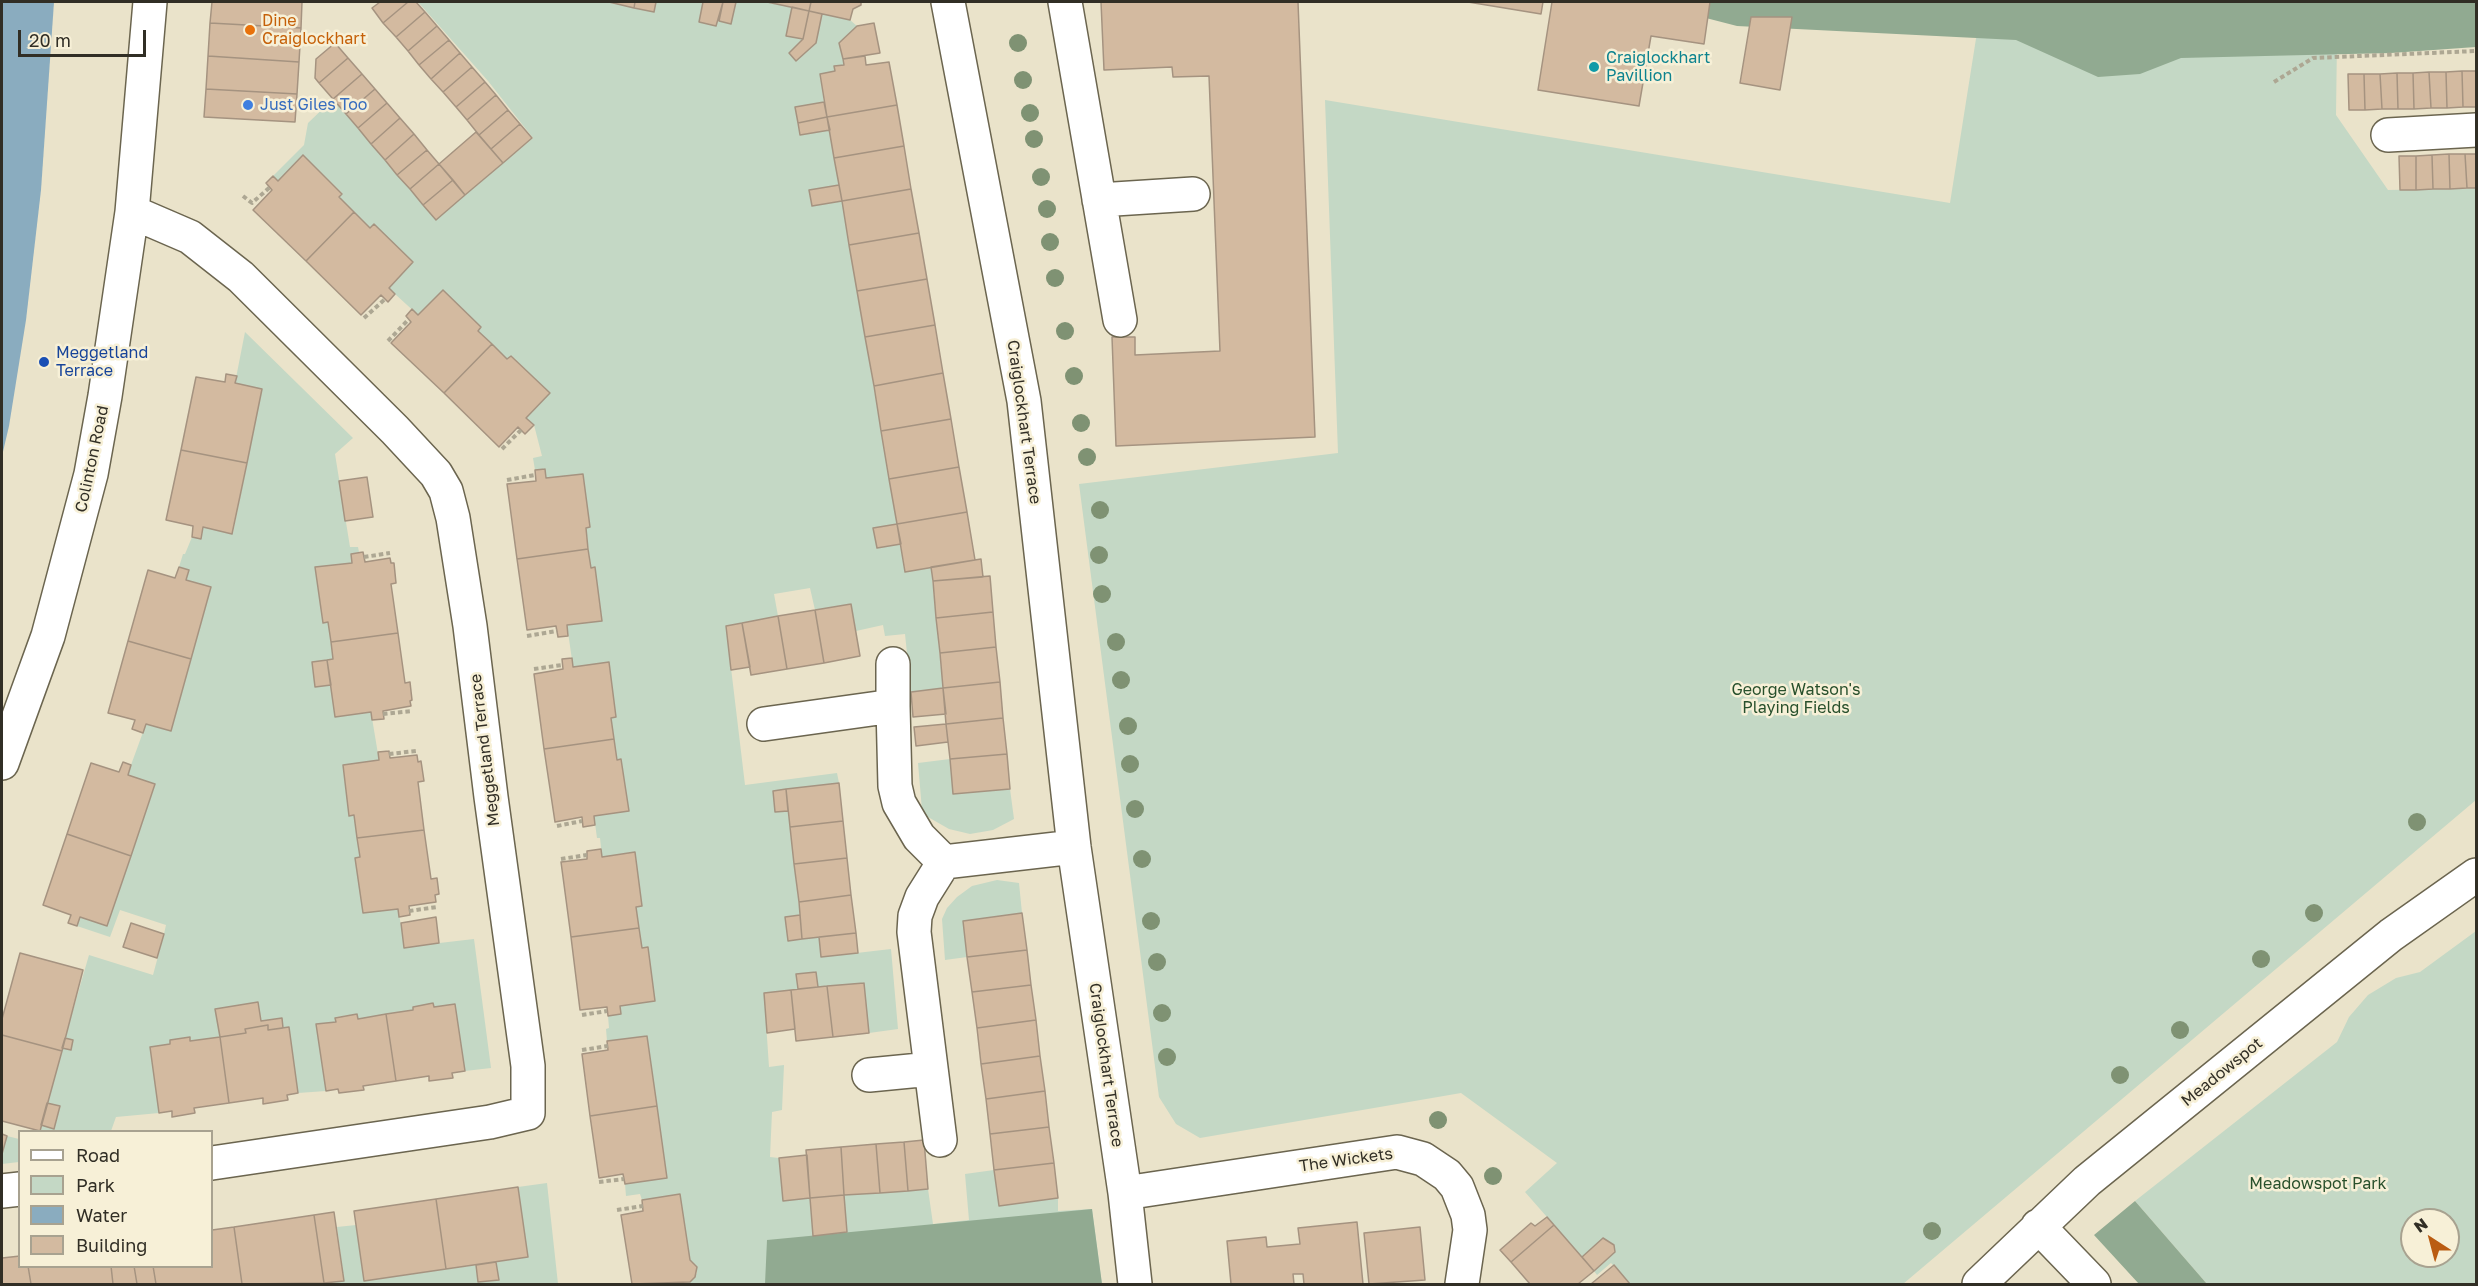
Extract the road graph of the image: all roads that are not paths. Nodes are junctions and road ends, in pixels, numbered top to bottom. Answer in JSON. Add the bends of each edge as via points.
{"nodes":[{"id":1,"x":150,"y":2,"type":"edge"},
{"id":2,"x":948,"y":2,"type":"edge"},
{"id":3,"x":1065,"y":2,"type":"edge"},
{"id":4,"x":2476,"y":130,"type":"edge"},
{"id":5,"x":2388,"y":135,"type":"dead end"},
{"id":6,"x":1194,"y":194,"type":"dead end"},
{"id":7,"x":1099,"y":200,"type":"junction"},
{"id":8,"x":132,"y":212,"type":"junction"},
{"id":9,"x":1120,"y":320,"type":"dead end"},
{"id":10,"x":893,"y":664,"type":"dead end"},
{"id":11,"x":893,"y":706,"type":"junction"},
{"id":12,"x":764,"y":724,"type":"dead end"},
{"id":13,"x":2,"y":763,"type":"edge"},
{"id":14,"x":1074,"y":847,"type":"junction"},
{"id":15,"x":944,"y":862,"type":"junction"},
{"id":16,"x":2476,"y":875,"type":"edge"},
{"id":17,"x":931,"y":1069,"type":"junction"},
{"id":18,"x":869,"y":1075,"type":"dead end"},
{"id":19,"x":940,"y":1140,"type":"dead end"},
{"id":20,"x":213,"y":1163,"type":"edge"},
{"id":21,"x":18,"y":1189,"type":"edge"},
{"id":22,"x":2,"y":1191,"type":"edge"},
{"id":23,"x":1125,"y":1193,"type":"junction"},
{"id":24,"x":2038,"y":1226,"type":"junction"},
{"id":25,"x":1465,"y":1283,"type":"edge"},
{"id":26,"x":1135,"y":1284,"type":"edge"},
{"id":27,"x":1979,"y":1284,"type":"edge"},
{"id":28,"x":2094,"y":1284,"type":"edge"}],
"edges":[{"from":1,"to":8,"type":"street","name":"Colinton Road"},
{"from":2,"to":14,"type":"street","name":"Craiglockhart Terrace","via":[[1024,401]]},
{"from":3,"to":7,"type":"street"},
{"from":4,"to":5,"type":"street"},
{"from":6,"to":7,"type":"street"},
{"from":7,"to":9,"type":"street"},
{"from":8,"to":13,"type":"street","name":"Colinton Road","via":[[91,474],[48,636]]},
{"from":8,"to":20,"type":"street","name":"Meggetland Terrace","via":[[190,237],[241,277],[395,430],[436,474],[446,491],[470,626],[528,1066],[528,1113]]},
{"from":10,"to":11,"type":"street"},
{"from":11,"to":12,"type":"street"},
{"from":11,"to":15,"type":"street","via":[[899,803],[919,837]]},
{"from":14,"to":15,"type":"street"},
{"from":14,"to":23,"type":"street","name":"Craiglockhart Terrace"},
{"from":15,"to":17,"type":"street","via":[[927,887],[915,916]]},
{"from":16,"to":24,"type":"street","name":"Meadowspot","via":[[2391,935],[2087,1181]]},
{"from":17,"to":18,"type":"street"},
{"from":17,"to":19,"type":"street"},
{"from":21,"to":22,"type":"street"},
{"from":23,"to":25,"type":"street","name":"The Wickets","via":[[1397,1152],[1406,1154],[1434,1165],[1452,1181],[1464,1200],[1470,1230]]},
{"from":23,"to":26,"type":"street","name":"Craiglockhart Terrace"},
{"from":24,"to":27,"type":"street","name":"Meadowspot"},
{"from":24,"to":28,"type":"street"}]}
